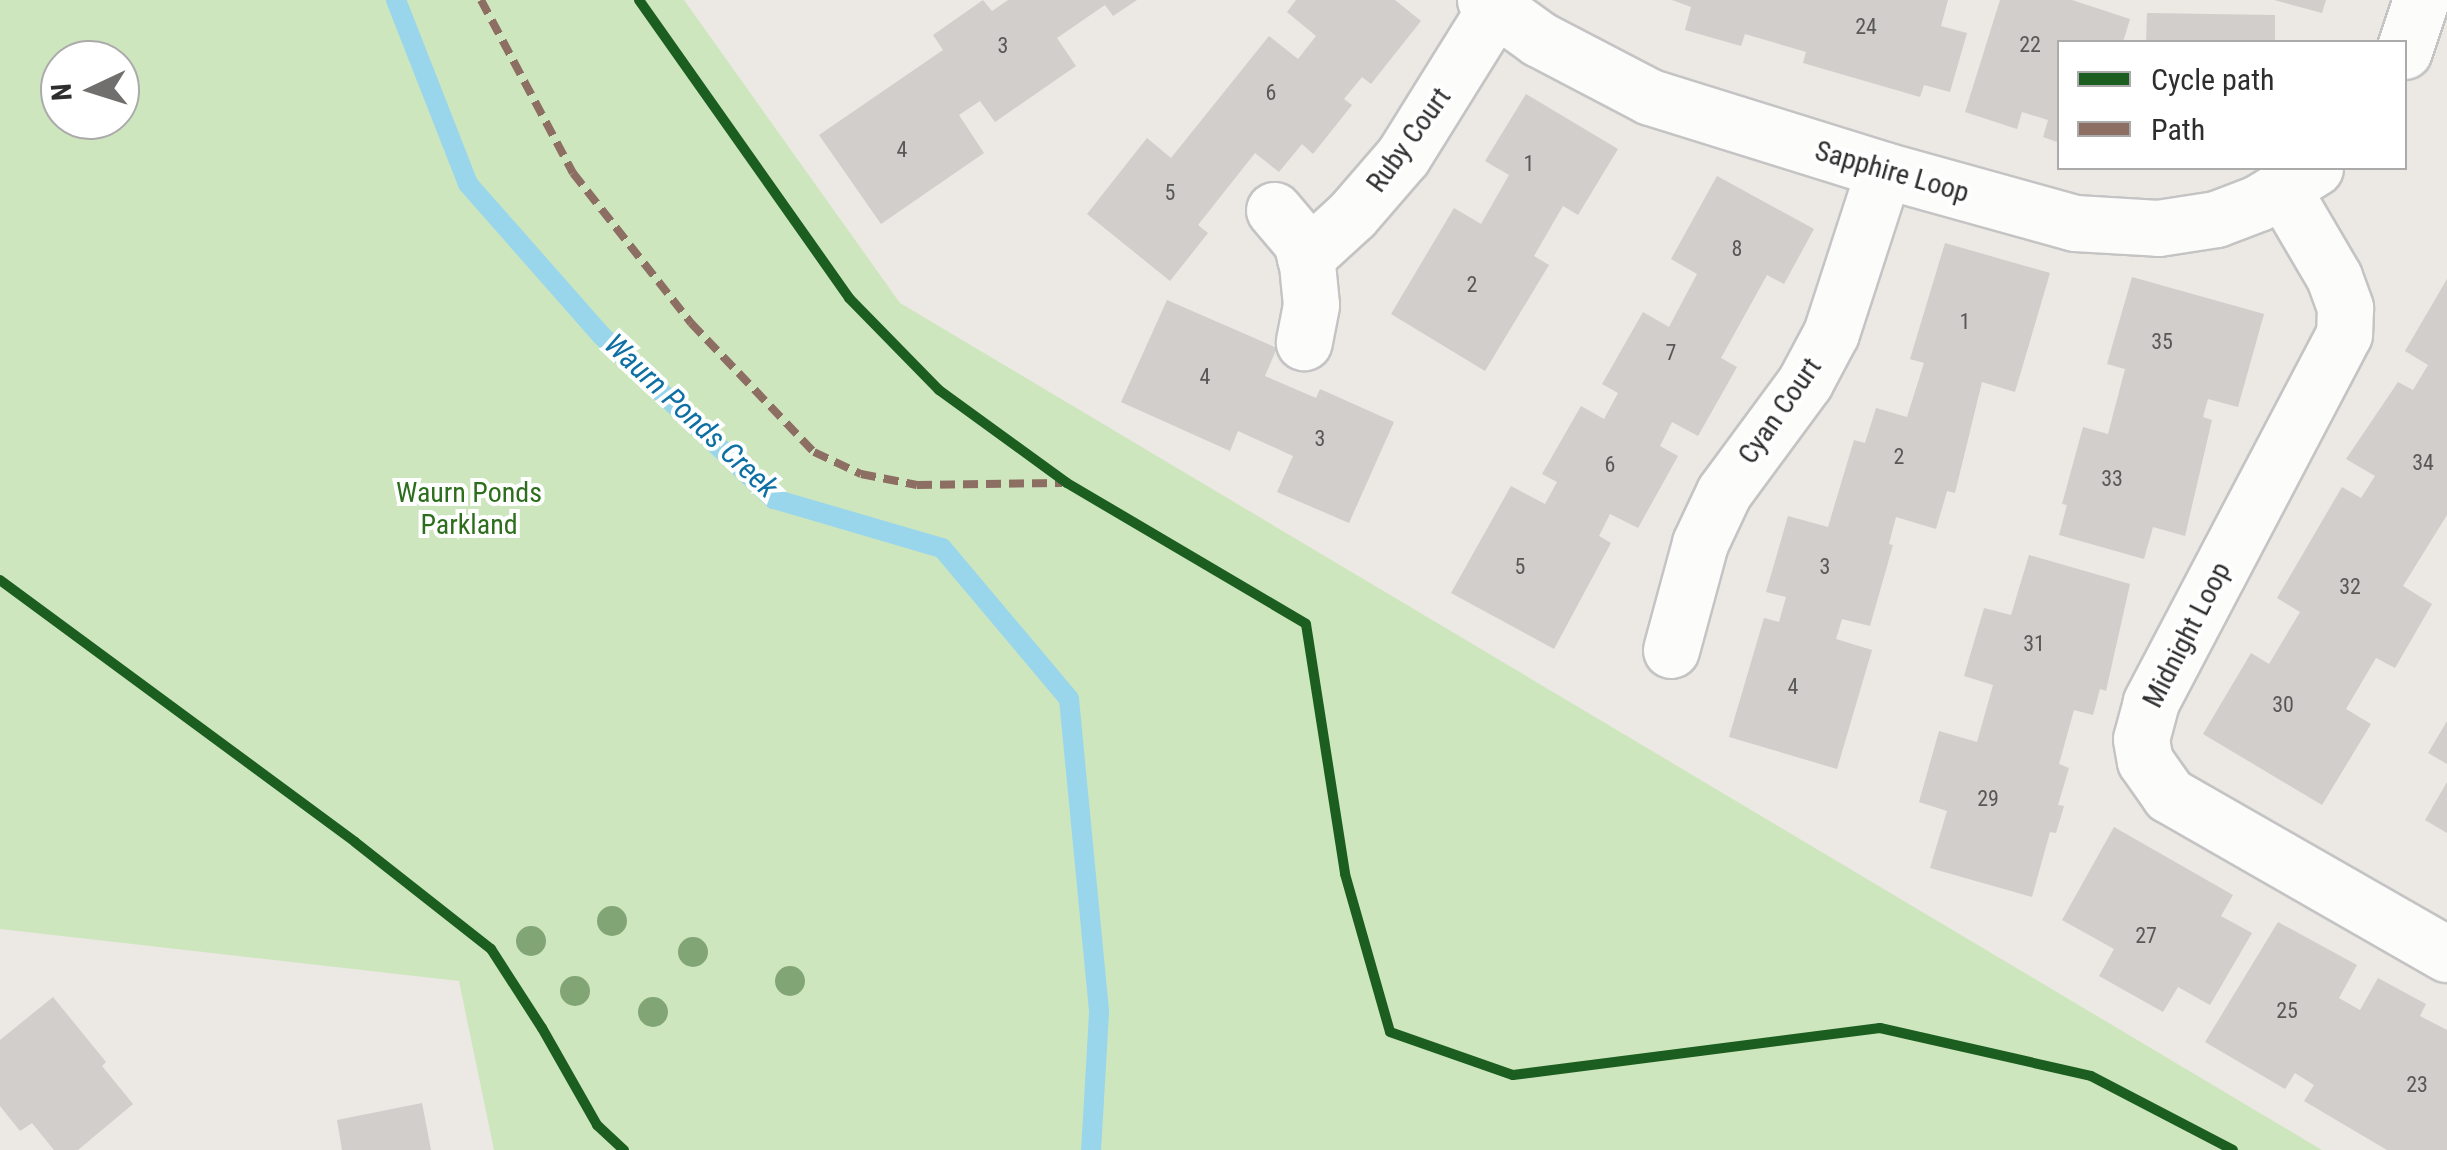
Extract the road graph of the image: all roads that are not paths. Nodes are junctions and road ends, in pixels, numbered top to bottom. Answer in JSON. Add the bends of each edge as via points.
{"nodes":[{"id":1,"x":2421,"y":0,"type":"edge"},
{"id":2,"x":1490,"y":4,"type":"edge"},
{"id":3,"x":2407,"y":42,"type":"edge"},
{"id":4,"x":1884,"y":170,"type":"junction"},
{"id":5,"x":2299,"y":179,"type":"edge"},
{"id":6,"x":1274,"y":210,"type":"dead end"},
{"id":7,"x":1305,"y":258,"type":"junction"},
{"id":8,"x":1304,"y":342,"type":"dead end"},
{"id":9,"x":1671,"y":650,"type":"dead end"},
{"id":10,"x":2447,"y":954,"type":"edge"}],
"edges":[{"from":1,"to":3,"type":"street"},
{"from":2,"to":4,"type":"street","name":"Sapphire Loop","via":[[1582,65],[1650,96]]},
{"from":2,"to":7,"type":"street","name":"Ruby Court","via":[[1414,141],[1352,215]]},
{"from":4,"to":5,"type":"street","name":"Sapphire Loop","via":[[2053,218],[2132,228],[2216,219]]},
{"from":4,"to":9,"type":"street","name":"Cyan Court","via":[[1831,333],[1724,492],[1700,543]]},
{"from":5,"to":10,"type":"street","name":"Midnight Loop","via":[[2345,308],[2344,334],[2150,702],[2141,739],[2145,761],[2169,796]]},
{"from":6,"to":7,"type":"street","via":[[1301,242]]},
{"from":7,"to":8,"type":"street","via":[[1311,305]]}]}
